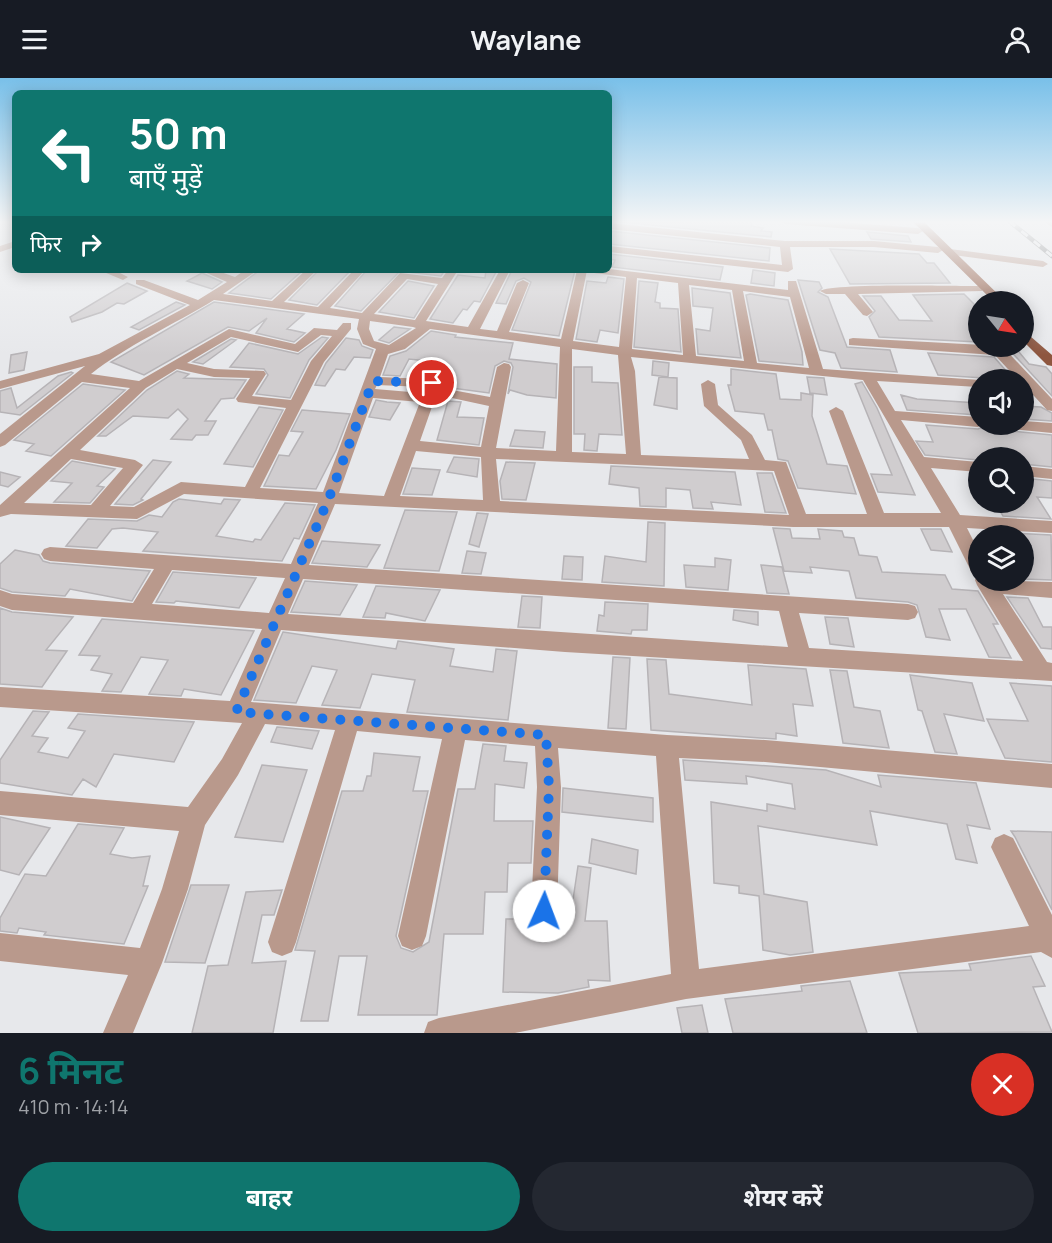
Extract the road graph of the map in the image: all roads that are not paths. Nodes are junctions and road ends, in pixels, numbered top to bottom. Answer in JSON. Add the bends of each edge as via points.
{"nodes":[{"id":1,"x":757,"y":266,"type":"edge"},
{"id":2,"x":788,"y":266,"type":"edge"},
{"id":3,"x":957,"y":266,"type":"edge"},
{"id":4,"x":960,"y":266,"type":"edge"},
{"id":5,"x":788,"y":269,"type":"junction"},
{"id":6,"x":612,"y":272,"type":"edge"},
{"id":7,"x":112,"y":273,"type":"edge"},
{"id":8,"x":213,"y":273,"type":"edge"},
{"id":9,"x":248,"y":273,"type":"edge"},
{"id":10,"x":309,"y":273,"type":"edge"},
{"id":11,"x":357,"y":273,"type":"edge"},
{"id":12,"x":451,"y":273,"type":"edge"},
{"id":13,"x":503,"y":273,"type":"edge"},
{"id":14,"x":581,"y":273,"type":"edge"},
{"id":15,"x":632,"y":275,"type":"junction"},
{"id":16,"x":123,"y":277,"type":"dead end"},
{"id":17,"x":683,"y":280,"type":"junction"},
{"id":18,"x":236,"y":281,"type":"junction"},
{"id":19,"x":140,"y":282,"type":"dead end"},
{"id":20,"x":445,"y":282,"type":"junction"},
{"id":21,"x":523,"y":283,"type":"dead end"},
{"id":22,"x":737,"y":287,"type":"junction"},
{"id":23,"x":978,"y":289,"type":"joint"},
{"id":24,"x":848,"y":290,"type":"junction"},
{"id":25,"x":826,"y":291,"type":"dead end"},
{"id":26,"x":989,"y":291,"type":"edge"},
{"id":27,"x":795,"y":294,"type":"junction"},
{"id":28,"x":212,"y":296,"type":"junction"},
{"id":29,"x":199,"y":304,"type":"junction"},
{"id":30,"x":275,"y":304,"type":"junction"},
{"id":31,"x":321,"y":311,"type":"junction"},
{"id":32,"x":867,"y":312,"type":"dead end"},
{"id":33,"x":481,"y":315,"type":"junction"},
{"id":34,"x":360,"y":316,"type":"junction"},
{"id":35,"x":508,"y":318,"type":"junction"},
{"id":36,"x":422,"y":325,"type":"junction"},
{"id":37,"x":471,"y":333,"type":"junction"},
{"id":38,"x":341,"y":334,"type":"junction"},
{"id":39,"x":1034,"y":334,"type":"edge"},
{"id":40,"x":501,"y":336,"type":"junction"},
{"id":41,"x":853,"y":342,"type":"dead end"},
{"id":42,"x":566,"y":345,"type":"junction"},
{"id":43,"x":1034,"y":345,"type":"edge"},
{"id":44,"x":968,"y":348,"type":"edge"},
{"id":45,"x":1052,"y":351,"type":"edge"},
{"id":46,"x":381,"y":352,"type":"junction"},
{"id":47,"x":624,"y":352,"type":"junction"},
{"id":48,"x":104,"y":357,"type":"junction"},
{"id":49,"x":1003,"y":357,"type":"edge"},
{"id":50,"x":690,"y":359,"type":"junction"},
{"id":51,"x":1052,"y":362,"type":"edge"},
{"id":52,"x":176,"y":365,"type":"junction"},
{"id":53,"x":751,"y":366,"type":"junction"},
{"id":54,"x":504,"y":367,"type":"dead end"},
{"id":55,"x":1013,"y":369,"type":"edge"},
{"id":56,"x":817,"y":373,"type":"junction"},
{"id":57,"x":867,"y":376,"type":"junction"},
{"id":58,"x":79,"y":378,"type":"junction"},
{"id":59,"x":968,"y":382,"type":"edge"},
{"id":60,"x":432,"y":383,"type":"junction"},
{"id":61,"x":708,"y":384,"type":"dead end"},
{"id":62,"x":0,"y":385,"type":"edge"},
{"id":63,"x":141,"y":385,"type":"junction"},
{"id":64,"x":370,"y":387,"type":"junction"},
{"id":65,"x":1034,"y":387,"type":"edge"},
{"id":66,"x":1052,"y":387,"type":"edge"},
{"id":67,"x":1034,"y":391,"type":"edge"},
{"id":68,"x":496,"y":403,"type":"junction"},
{"id":69,"x":296,"y":405,"type":"junction"},
{"id":70,"x":1052,"y":407,"type":"edge"},
{"id":71,"x":836,"y":411,"type":"dead end"},
{"id":72,"x":893,"y":415,"type":"junction"},
{"id":73,"x":968,"y":421,"type":"edge"},
{"id":74,"x":1034,"y":426,"type":"edge"},
{"id":75,"x":1052,"y":428,"type":"edge"},
{"id":76,"x":4,"y":435,"type":"edge"},
{"id":77,"x":411,"y":445,"type":"junction"},
{"id":78,"x":68,"y":453,"type":"junction"},
{"id":79,"x":488,"y":453,"type":"junction"},
{"id":80,"x":564,"y":457,"type":"junction"},
{"id":81,"x":634,"y":460,"type":"junction"},
{"id":82,"x":920,"y":462,"type":"junction"},
{"id":83,"x":759,"y":465,"type":"junction"},
{"id":84,"x":968,"y":466,"type":"edge"},
{"id":85,"x":1034,"y":472,"type":"edge"},
{"id":86,"x":1052,"y":474,"type":"edge"},
{"id":87,"x":250,"y":492,"type":"junction"},
{"id":88,"x":329,"y":498,"type":"junction"},
{"id":89,"x":390,"y":502,"type":"junction"},
{"id":90,"x":492,"y":506,"type":"junction"},
{"id":91,"x":96,"y":511,"type":"junction"},
{"id":92,"x":4,"y":512,"type":"edge"},
{"id":93,"x":878,"y":520,"type":"junction"},
{"id":94,"x":954,"y":520,"type":"junction"},
{"id":95,"x":800,"y":521,"type":"junction"},
{"id":96,"x":1052,"y":527,"type":"edge"},
{"id":97,"x":968,"y":548,"type":"edge"},
{"id":98,"x":50,"y":554,"type":"dead end"},
{"id":99,"x":167,"y":563,"type":"junction"},
{"id":100,"x":296,"y":572,"type":"junction"},
{"id":101,"x":1034,"y":587,"type":"edge"},
{"id":102,"x":1052,"y":590,"type":"edge"},
{"id":103,"x":992,"y":591,"type":"edge"},
{"id":104,"x":0,"y":598,"type":"edge"},
{"id":105,"x":787,"y":604,"type":"junction"},
{"id":106,"x":138,"y":611,"type":"junction"},
{"id":107,"x":908,"y":612,"type":"dead end"},
{"id":108,"x":274,"y":622,"type":"junction"},
{"id":109,"x":801,"y":657,"type":"junction"},
{"id":110,"x":1046,"y":672,"type":"edge"},
{"id":111,"x":0,"y":697,"type":"edge"},
{"id":112,"x":248,"y":713,"type":"junction"},
{"id":113,"x":349,"y":720,"type":"junction"},
{"id":114,"x":456,"y":728,"type":"junction"},
{"id":115,"x":546,"y":735,"type":"junction"},
{"id":116,"x":668,"y":746,"type":"junction"},
{"id":117,"x":1052,"y":776,"type":"edge"},
{"id":118,"x":0,"y":803,"type":"edge"},
{"id":119,"x":194,"y":820,"type":"junction"},
{"id":120,"x":1004,"y":847,"type":"dead end"},
{"id":121,"x":544,"y":911,"type":"dead end"},
{"id":122,"x":412,"y":936,"type":"dead end"},
{"id":123,"x":1050,"y":941,"type":"edge"},
{"id":124,"x":282,"y":942,"type":"dead end"},
{"id":125,"x":0,"y":947,"type":"edge"},
{"id":126,"x":148,"y":963,"type":"junction"},
{"id":127,"x":686,"y":985,"type":"junction"},
{"id":128,"x":118,"y":1033,"type":"edge"},
{"id":129,"x":439,"y":1033,"type":"edge"}],
"edges":[{"from":1,"to":5,"type":"street"},
{"from":2,"to":5,"type":"street"},
{"from":3,"to":23,"type":"main road"},
{"from":4,"to":26,"type":"main road"},
{"from":5,"to":27,"type":"street"},
{"from":6,"to":15,"type":"street"},
{"from":7,"to":16,"type":"street"},
{"from":8,"to":18,"type":"street"},
{"from":9,"to":18,"type":"street"},
{"from":10,"to":30,"type":"street"},
{"from":11,"to":31,"type":"street"},
{"from":12,"to":20,"type":"street"},
{"from":13,"to":33,"type":"street"},
{"from":14,"to":42,"type":"street"},
{"from":15,"to":17,"type":"street"},
{"from":15,"to":47,"type":"street"},
{"from":17,"to":22,"type":"street"},
{"from":17,"to":50,"type":"street"},
{"from":18,"to":28,"type":"street"},
{"from":19,"to":29,"type":"street"},
{"from":20,"to":34,"type":"street","via":[[404,275]]},
{"from":20,"to":36,"type":"street"},
{"from":21,"to":35,"type":"street"},
{"from":22,"to":27,"type":"street"},
{"from":22,"to":53,"type":"street"},
{"from":23,"to":24,"type":"street"},
{"from":24,"to":25,"type":"street"},
{"from":24,"to":32,"type":"street"},
{"from":27,"to":56,"type":"street"},
{"from":28,"to":29,"type":"street"},
{"from":28,"to":30,"type":"street"},
{"from":29,"to":48,"type":"street"},
{"from":30,"to":31,"type":"street"},
{"from":31,"to":34,"type":"street"},
{"from":33,"to":35,"type":"street"},
{"from":33,"to":37,"type":"street"},
{"from":34,"to":36,"type":"street"},
{"from":34,"to":38,"type":"street"},
{"from":34,"to":46,"type":"street","via":[[369,344],[384,347]]},
{"from":35,"to":40,"type":"street"},
{"from":36,"to":37,"type":"street"},
{"from":36,"to":46,"type":"street","via":[[401,346]]},
{"from":37,"to":40,"type":"street"},
{"from":38,"to":52,"type":"street","via":[[318,331],[298,348],[230,333]]},
{"from":38,"to":69,"type":"street","via":[[318,362]]},
{"from":39,"to":45,"type":"main road"},
{"from":40,"to":42,"type":"street"},
{"from":41,"to":44,"type":"street"},
{"from":42,"to":47,"type":"street"},
{"from":42,"to":80,"type":"street"},
{"from":43,"to":51,"type":"main road"},
{"from":46,"to":64,"type":"street"},
{"from":47,"to":50,"type":"street"},
{"from":47,"to":81,"type":"street"},
{"from":48,"to":58,"type":"street"},
{"from":48,"to":62,"type":"street"},
{"from":49,"to":55,"type":"street"},
{"from":50,"to":53,"type":"street"},
{"from":52,"to":63,"type":"street"},
{"from":52,"to":69,"type":"street","via":[[214,373],[260,374],[243,399]]},
{"from":53,"to":56,"type":"street"},
{"from":54,"to":68,"type":"street"},
{"from":56,"to":57,"type":"street"},
{"from":57,"to":59,"type":"street"},
{"from":57,"to":72,"type":"street"},
{"from":58,"to":63,"type":"street"},
{"from":58,"to":76,"type":"street"},
{"from":60,"to":64,"type":"street"},
{"from":60,"to":68,"type":"street","via":[[452,394]]},
{"from":60,"to":77,"type":"street"},
{"from":61,"to":83,"type":"street","via":[[711,406],[747,438]]},
{"from":63,"to":78,"type":"street"},
{"from":64,"to":88,"type":"street"},
{"from":65,"to":66,"type":"street"},
{"from":67,"to":70,"type":"street"},
{"from":68,"to":79,"type":"street"},
{"from":69,"to":87,"type":"street"},
{"from":71,"to":93,"type":"street"},
{"from":72,"to":73,"type":"street"},
{"from":72,"to":82,"type":"street"},
{"from":74,"to":75,"type":"street"},
{"from":77,"to":79,"type":"street"},
{"from":77,"to":89,"type":"street"},
{"from":78,"to":91,"type":"street","via":[[135,465]]},
{"from":78,"to":92,"type":"street"},
{"from":79,"to":80,"type":"street"},
{"from":79,"to":90,"type":"street"},
{"from":80,"to":81,"type":"street"},
{"from":81,"to":83,"type":"street"},
{"from":82,"to":84,"type":"street"},
{"from":82,"to":94,"type":"street"},
{"from":83,"to":95,"type":"street","via":[[780,466]]},
{"from":85,"to":86,"type":"street"},
{"from":87,"to":88,"type":"street"},
{"from":87,"to":91,"type":"street","via":[[181,488],[137,513]]},
{"from":88,"to":89,"type":"street"},
{"from":88,"to":100,"type":"street"},
{"from":89,"to":90,"type":"street"},
{"from":90,"to":95,"type":"street"},
{"from":91,"to":92,"type":"street"},
{"from":93,"to":94,"type":"street"},
{"from":93,"to":95,"type":"street"},
{"from":94,"to":96,"type":"street"},
{"from":94,"to":97,"type":"street"},
{"from":98,"to":99,"type":"street"},
{"from":99,"to":100,"type":"street"},
{"from":99,"to":106,"type":"street"},
{"from":100,"to":105,"type":"street"},
{"from":100,"to":108,"type":"street"},
{"from":101,"to":102,"type":"street"},
{"from":103,"to":110,"type":"street"},
{"from":104,"to":106,"type":"street"},
{"from":105,"to":107,"type":"street"},
{"from":105,"to":109,"type":"street"},
{"from":106,"to":108,"type":"street"},
{"from":108,"to":109,"type":"street"},
{"from":108,"to":112,"type":"street"},
{"from":109,"to":110,"type":"street"},
{"from":111,"to":112,"type":"street"},
{"from":112,"to":113,"type":"street"},
{"from":112,"to":119,"type":"street","via":[[230,767]]},
{"from":113,"to":114,"type":"street"},
{"from":113,"to":124,"type":"street"},
{"from":114,"to":115,"type":"street"},
{"from":114,"to":122,"type":"street"},
{"from":115,"to":116,"type":"street"},
{"from":115,"to":121,"type":"street","via":[[549,787]]},
{"from":116,"to":117,"type":"street"},
{"from":116,"to":127,"type":"street"},
{"from":118,"to":119,"type":"street"},
{"from":119,"to":126,"type":"street","via":[[175,889]]},
{"from":120,"to":123,"type":"street"},
{"from":123,"to":127,"type":"street"},
{"from":125,"to":126,"type":"street"},
{"from":126,"to":128,"type":"street"},
{"from":127,"to":129,"type":"street"}]}
